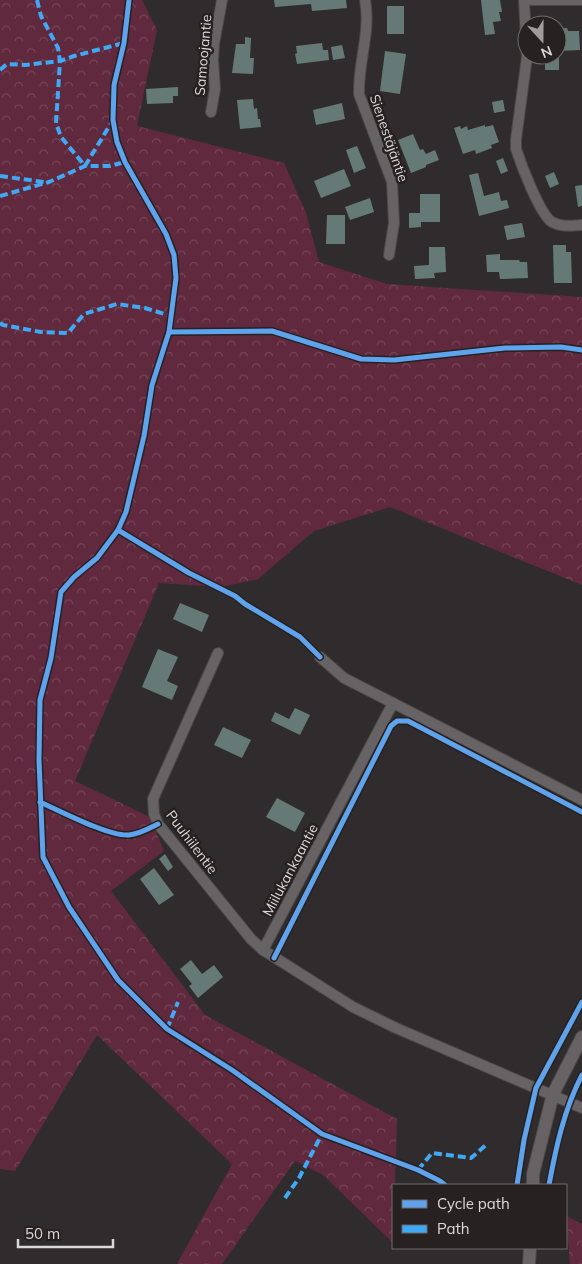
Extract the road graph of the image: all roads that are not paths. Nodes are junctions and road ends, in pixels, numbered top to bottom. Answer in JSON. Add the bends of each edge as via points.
{"nodes":[{"id":1,"x":222,"y":0,"type":"edge"},
{"id":2,"x":365,"y":0,"type":"edge"},
{"id":3,"x":524,"y":0,"type":"edge"},
{"id":4,"x":582,"y":0,"type":"edge"},
{"id":5,"x":211,"y":112,"type":"dead end"},
{"id":6,"x":582,"y":225,"type":"edge"},
{"id":7,"x":389,"y":254,"type":"dead end"},
{"id":8,"x":218,"y":653,"type":"dead end"},
{"id":9,"x":320,"y":657,"type":"dead end"},
{"id":10,"x":393,"y":703,"type":"junction"},
{"id":11,"x":582,"y":800,"type":"edge"},
{"id":12,"x":263,"y":950,"type":"junction"},
{"id":13,"x":582,"y":1037,"type":"edge"},
{"id":14,"x":553,"y":1094,"type":"junction"},
{"id":15,"x":582,"y":1108,"type":"edge"},
{"id":16,"x":533,"y":1184,"type":"edge"},
{"id":17,"x":530,"y":1249,"type":"edge"},
{"id":18,"x":529,"y":1264,"type":"edge"}],
"edges":[{"from":1,"to":5,"type":"street","name":"Samoojantie","via":[[214,44],[215,89]]},
{"from":2,"to":7,"type":"street","name":"Sienestäjäntie","via":[[368,13],[359,94],[392,182],[394,223]]},
{"from":3,"to":4,"type":"street"},
{"from":3,"to":6,"type":"street","via":[[527,57],[516,149],[550,221],[560,226]]},
{"from":8,"to":12,"type":"street","name":"Puuhiilentie","via":[[152,799],[154,814],[182,855]]},
{"from":9,"to":10,"type":"street","via":[[344,678]]},
{"from":10,"to":11,"type":"street"},
{"from":10,"to":12,"type":"street","name":"Miilukankaantie"},
{"from":12,"to":14,"type":"street","via":[[353,1007]]},
{"from":13,"to":14,"type":"street"},
{"from":14,"to":15,"type":"street"},
{"from":14,"to":16,"type":"street"},
{"from":17,"to":18,"type":"street"}]}
